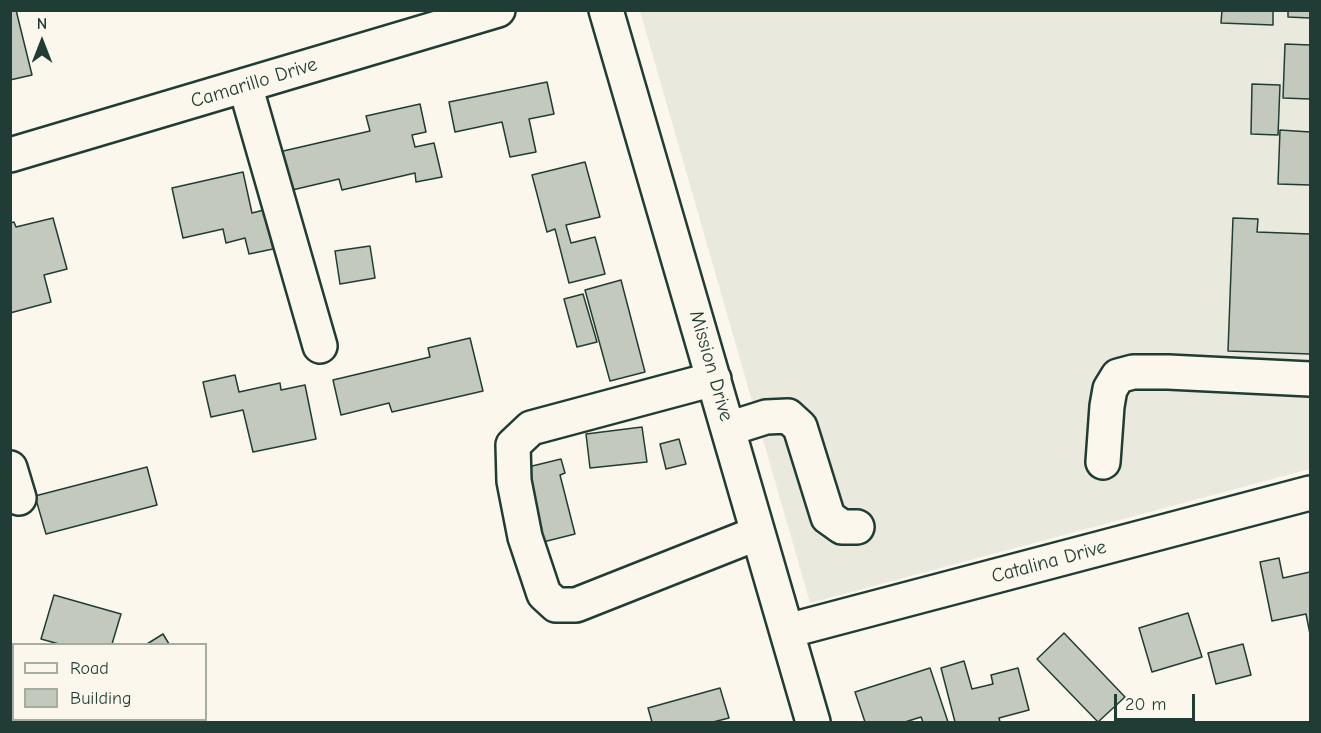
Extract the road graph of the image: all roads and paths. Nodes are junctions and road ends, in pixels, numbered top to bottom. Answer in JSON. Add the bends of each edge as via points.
{"nodes":[{"id":1,"x":498,"y":10,"type":"edge"},
{"id":2,"x":606,"y":10,"type":"edge"},
{"id":3,"x":245,"y":85,"type":"junction"},
{"id":4,"x":10,"y":155,"type":"edge"},
{"id":5,"x":320,"y":346,"type":"dead end"},
{"id":6,"x":714,"y":379,"type":"junction"},
{"id":7,"x":1311,"y":379,"type":"edge"},
{"id":8,"x":728,"y":429,"type":"junction"},
{"id":9,"x":1103,"y":462,"type":"dead end"},
{"id":10,"x":1311,"y":493,"type":"edge"},
{"id":11,"x":857,"y":527,"type":"dead end"},
{"id":12,"x":758,"y":533,"type":"junction"},
{"id":13,"x":786,"y":631,"type":"junction"},
{"id":14,"x":813,"y":723,"type":"edge"}],
"edges":[{"from":1,"to":3,"type":"street","name":"Camarillo Drive"},
{"from":2,"to":6,"type":"street","name":"Mission Drive"},
{"from":3,"to":4,"type":"street","name":"Camarillo Drive"},
{"from":3,"to":5,"type":"street"},
{"from":6,"to":8,"type":"street","name":"Mission Drive"},
{"from":6,"to":12,"type":"street","via":[[531,428],[513,445],[514,481],[525,537],[544,594],[556,604],[576,605]]},
{"from":7,"to":9,"type":"street","via":[[1168,372],[1118,376],[1110,389],[1107,406]]},
{"from":8,"to":11,"type":"street","via":[[766,417],[788,417],[800,427],[828,517],[842,527]]},
{"from":8,"to":12,"type":"street","name":"Mission Drive"},
{"from":10,"to":13,"type":"street","name":"Catalina Drive"},
{"from":12,"to":13,"type":"street","name":"Mission Drive"},
{"from":13,"to":14,"type":"street","name":"Mission Drive"}]}
